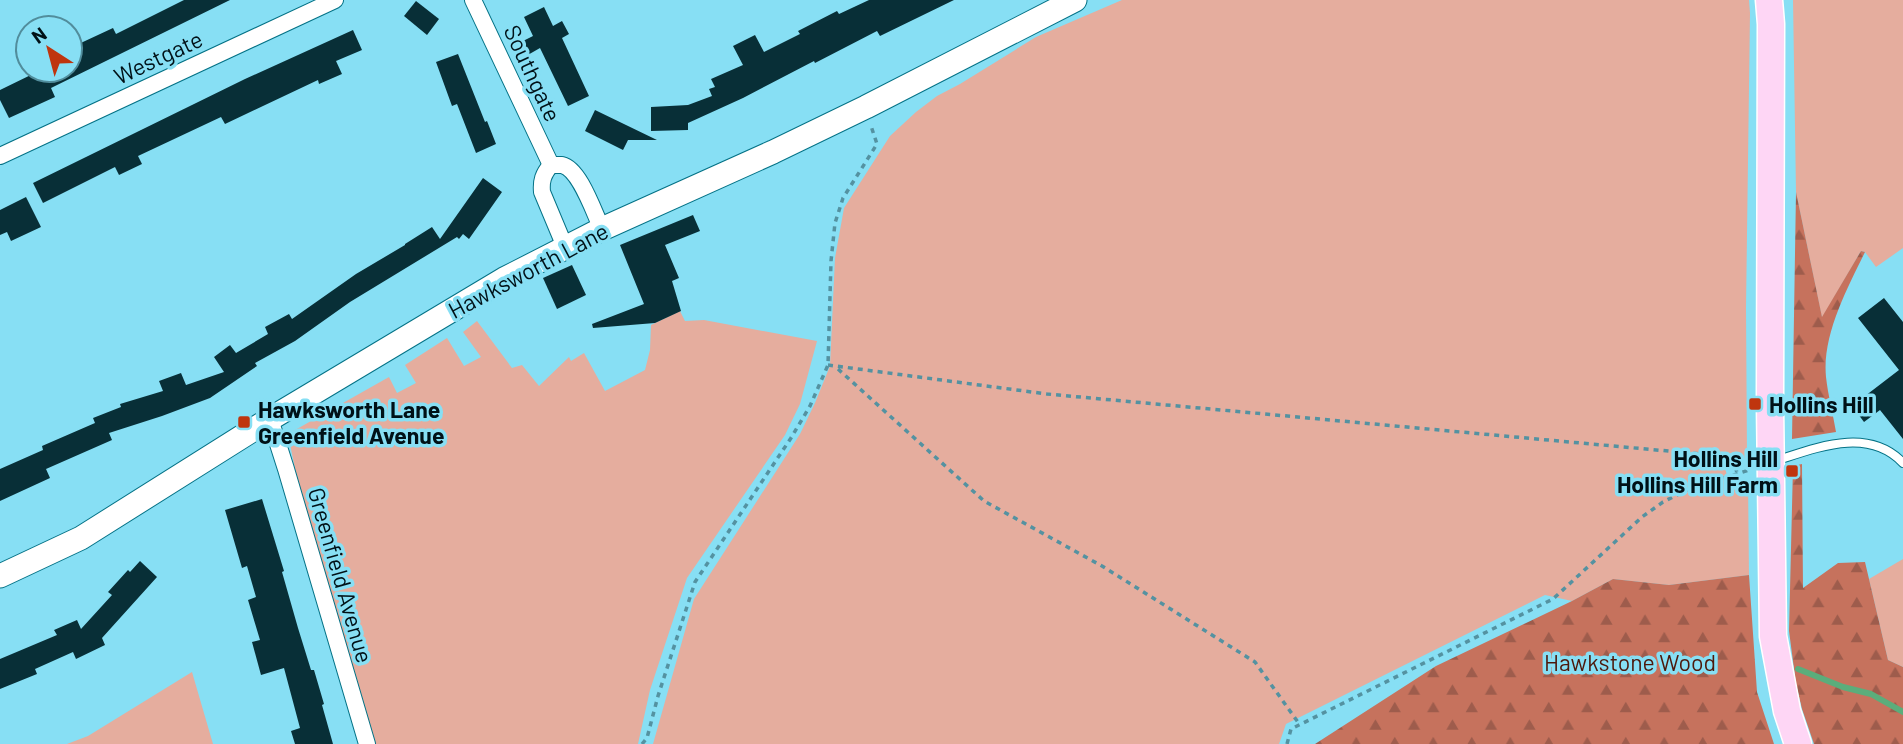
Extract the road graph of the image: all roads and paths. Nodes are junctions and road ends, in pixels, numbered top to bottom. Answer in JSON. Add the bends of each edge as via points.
{"nodes":[{"id":1,"x":335,"y":0,"type":"edge"},
{"id":2,"x":474,"y":0,"type":"edge"},
{"id":3,"x":1075,"y":0,"type":"edge"},
{"id":4,"x":1769,"y":0,"type":"edge"},
{"id":5,"x":866,"y":107,"type":"junction"},
{"id":6,"x":0,"y":156,"type":"edge"},
{"id":7,"x":551,"y":165,"type":"junction"},
{"id":8,"x":602,"y":229,"type":"junction"},
{"id":9,"x":565,"y":247,"type":"junction"},
{"id":10,"x":828,"y":365,"type":"junction"},
{"id":11,"x":837,"y":368,"type":"junction"},
{"id":12,"x":270,"y":419,"type":"junction"},
{"id":13,"x":1771,"y":462,"type":"junction"},
{"id":14,"x":1903,"y":463,"type":"edge"},
{"id":15,"x":1737,"y":473,"type":"junction"},
{"id":16,"x":0,"y":576,"type":"edge"},
{"id":17,"x":1300,"y":725,"type":"junction"},
{"id":18,"x":366,"y":744,"type":"edge"},
{"id":19,"x":642,"y":744,"type":"edge"},
{"id":20,"x":1286,"y":744,"type":"edge"},
{"id":21,"x":1797,"y":744,"type":"edge"}],
"edges":[{"from":1,"to":6,"type":"street","name":"Westgate"},
{"from":2,"to":7,"type":"street","name":"Southgate"},
{"from":3,"to":5,"type":"street","name":"Hawksworth Lane"},
{"from":4,"to":13,"type":"main road"},
{"from":5,"to":8,"type":"street","name":"Hawksworth Lane"},
{"from":5,"to":10,"type":"path","via":[[877,144],[844,198],[835,223]]},
{"from":7,"to":8,"type":"street","via":[[562,165],[577,177]]},
{"from":7,"to":9,"type":"street","via":[[541,183],[542,192]]},
{"from":8,"to":9,"type":"street","name":"Hawksworth Lane"},
{"from":9,"to":12,"type":"street","name":"Hawksworth Lane"},
{"from":10,"to":11,"type":"path"},
{"from":10,"to":19,"type":"path","via":[[791,438],[695,582]]},
{"from":11,"to":15,"type":"path","via":[[1047,394],[1733,457]]},
{"from":11,"to":17,"type":"path","via":[[985,500],[1102,566],[1255,662]]},
{"from":12,"to":16,"type":"street","name":"Hawksworth Lane","via":[[81,538]]},
{"from":12,"to":18,"type":"street","name":"Greenfield Avenue"},
{"from":13,"to":14,"type":"lane","via":[[1819,447],[1861,442],[1886,449]]},
{"from":13,"to":15,"type":"path"},
{"from":13,"to":21,"type":"main road","via":[[1773,636]]},
{"from":15,"to":17,"type":"path","via":[[1663,502],[1553,599]]},
{"from":17,"to":20,"type":"path","via":[[1291,729]]}]}
